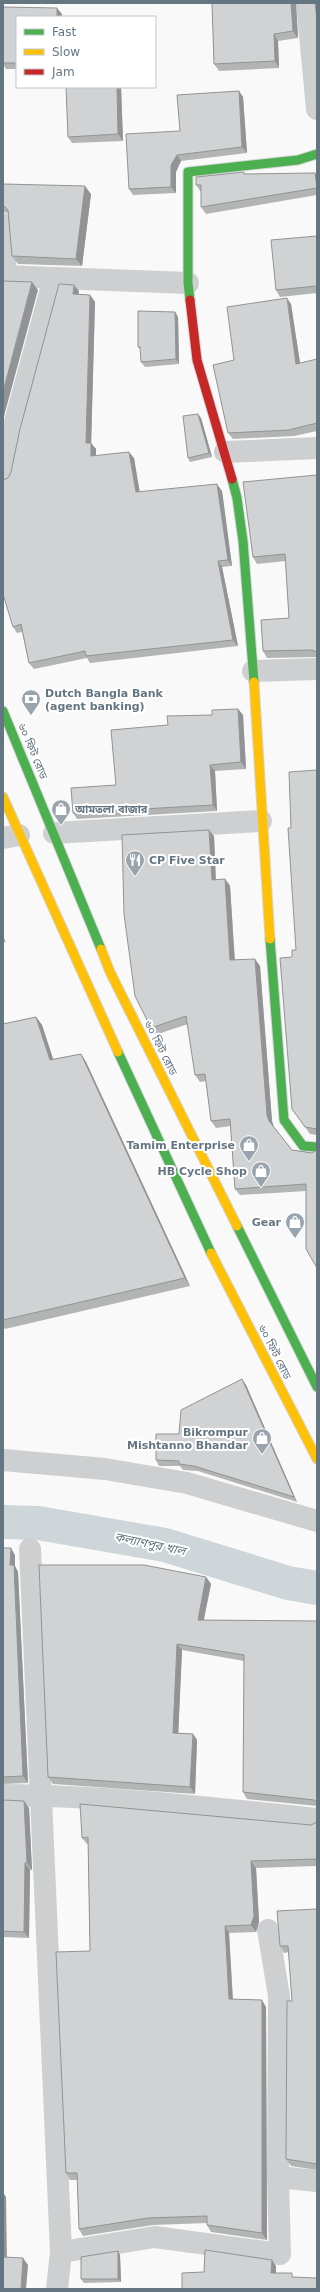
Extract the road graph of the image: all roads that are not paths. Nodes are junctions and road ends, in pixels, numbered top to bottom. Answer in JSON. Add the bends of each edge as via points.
{"nodes":[{"id":1,"x":307,"y":3,"type":"edge"},
{"id":2,"x":317,"y":109,"type":"edge"},
{"id":3,"x":317,"y":154,"type":"edge"},
{"id":4,"x":3,"y":224,"type":"edge"},
{"id":5,"x":4,"y":276,"type":"edge"},
{"id":6,"x":54,"y":278,"type":"junction"},
{"id":7,"x":188,"y":282,"type":"junction"},
{"id":8,"x":317,"y":448,"type":"edge"},
{"id":9,"x":225,"y":452,"type":"junction"},
{"id":10,"x":3,"y":476,"type":"edge"},
{"id":11,"x":317,"y":670,"type":"edge"},
{"id":12,"x":253,"y":671,"type":"junction"},
{"id":13,"x":3,"y":711,"type":"edge"},
{"id":14,"x":3,"y":796,"type":"edge"},
{"id":15,"x":42,"y":804,"type":"junction"},
{"id":16,"x":9,"y":811,"type":"junction"},
{"id":17,"x":261,"y":821,"type":"junction"},
{"id":18,"x":54,"y":833,"type":"junction"},
{"id":19,"x":11,"y":837,"type":"edge"},
{"id":20,"x":317,"y":1147,"type":"edge"},
{"id":21,"x":317,"y":1387,"type":"edge"},
{"id":22,"x":317,"y":1459,"type":"edge"},
{"id":23,"x":3,"y":1460,"type":"edge"},
{"id":24,"x":317,"y":1521,"type":"edge"},
{"id":25,"x":30,"y":1549,"type":"dead end"},
{"id":26,"x":3,"y":1795,"type":"edge"},
{"id":27,"x":40,"y":1795,"type":"junction"},
{"id":28,"x":317,"y":1819,"type":"edge"},
{"id":29,"x":268,"y":1930,"type":"dead end"},
{"id":30,"x":278,"y":2177,"type":"junction"},
{"id":31,"x":317,"y":2181,"type":"edge"},
{"id":32,"x":61,"y":2252,"type":"junction"},
{"id":33,"x":57,"y":2289,"type":"edge"}],
"edges":[{"from":1,"to":2,"type":"street"},
{"from":3,"to":7,"type":"street","via":[[298,160],[188,172]]},
{"from":4,"to":5,"type":"street"},
{"from":5,"to":6,"type":"street"},
{"from":6,"to":7,"type":"street"},
{"from":6,"to":10,"type":"street","via":[[12,433]]},
{"from":7,"to":9,"type":"street","via":[[197,360]]},
{"from":8,"to":9,"type":"street"},
{"from":9,"to":12,"type":"street","via":[[237,498],[243,541]]},
{"from":11,"to":12,"type":"street"},
{"from":12,"to":17,"type":"street"},
{"from":13,"to":15,"type":"street","name":"৬০ ফিট রোড"},
{"from":14,"to":16,"type":"street","name":"৬০ ফিট রোড"},
{"from":15,"to":16,"type":"street"},
{"from":15,"to":18,"type":"street","name":"৬০ ফিট রোড"},
{"from":16,"to":19,"type":"street","name":"৬০ ফিট রোড"},
{"from":17,"to":18,"type":"street"},
{"from":17,"to":20,"type":"street","via":[[284,1120],[303,1146]]},
{"from":18,"to":21,"type":"street","name":"৬০ ফিট রোড","via":[[110,972]]},
{"from":19,"to":22,"type":"street","name":"৬০ ফিট রোড","via":[[197,1225]]},
{"from":23,"to":24,"type":"street","via":[[105,1469],[187,1484]]},
{"from":25,"to":27,"type":"street"},
{"from":26,"to":27,"type":"street"},
{"from":27,"to":28,"type":"street"},
{"from":27,"to":32,"type":"street"},
{"from":29,"to":30,"type":"street","via":[[280,1996]]},
{"from":30,"to":31,"type":"street"},
{"from":30,"to":32,"type":"street","via":[[280,2254],[154,2237]]},
{"from":32,"to":33,"type":"street"}]}
